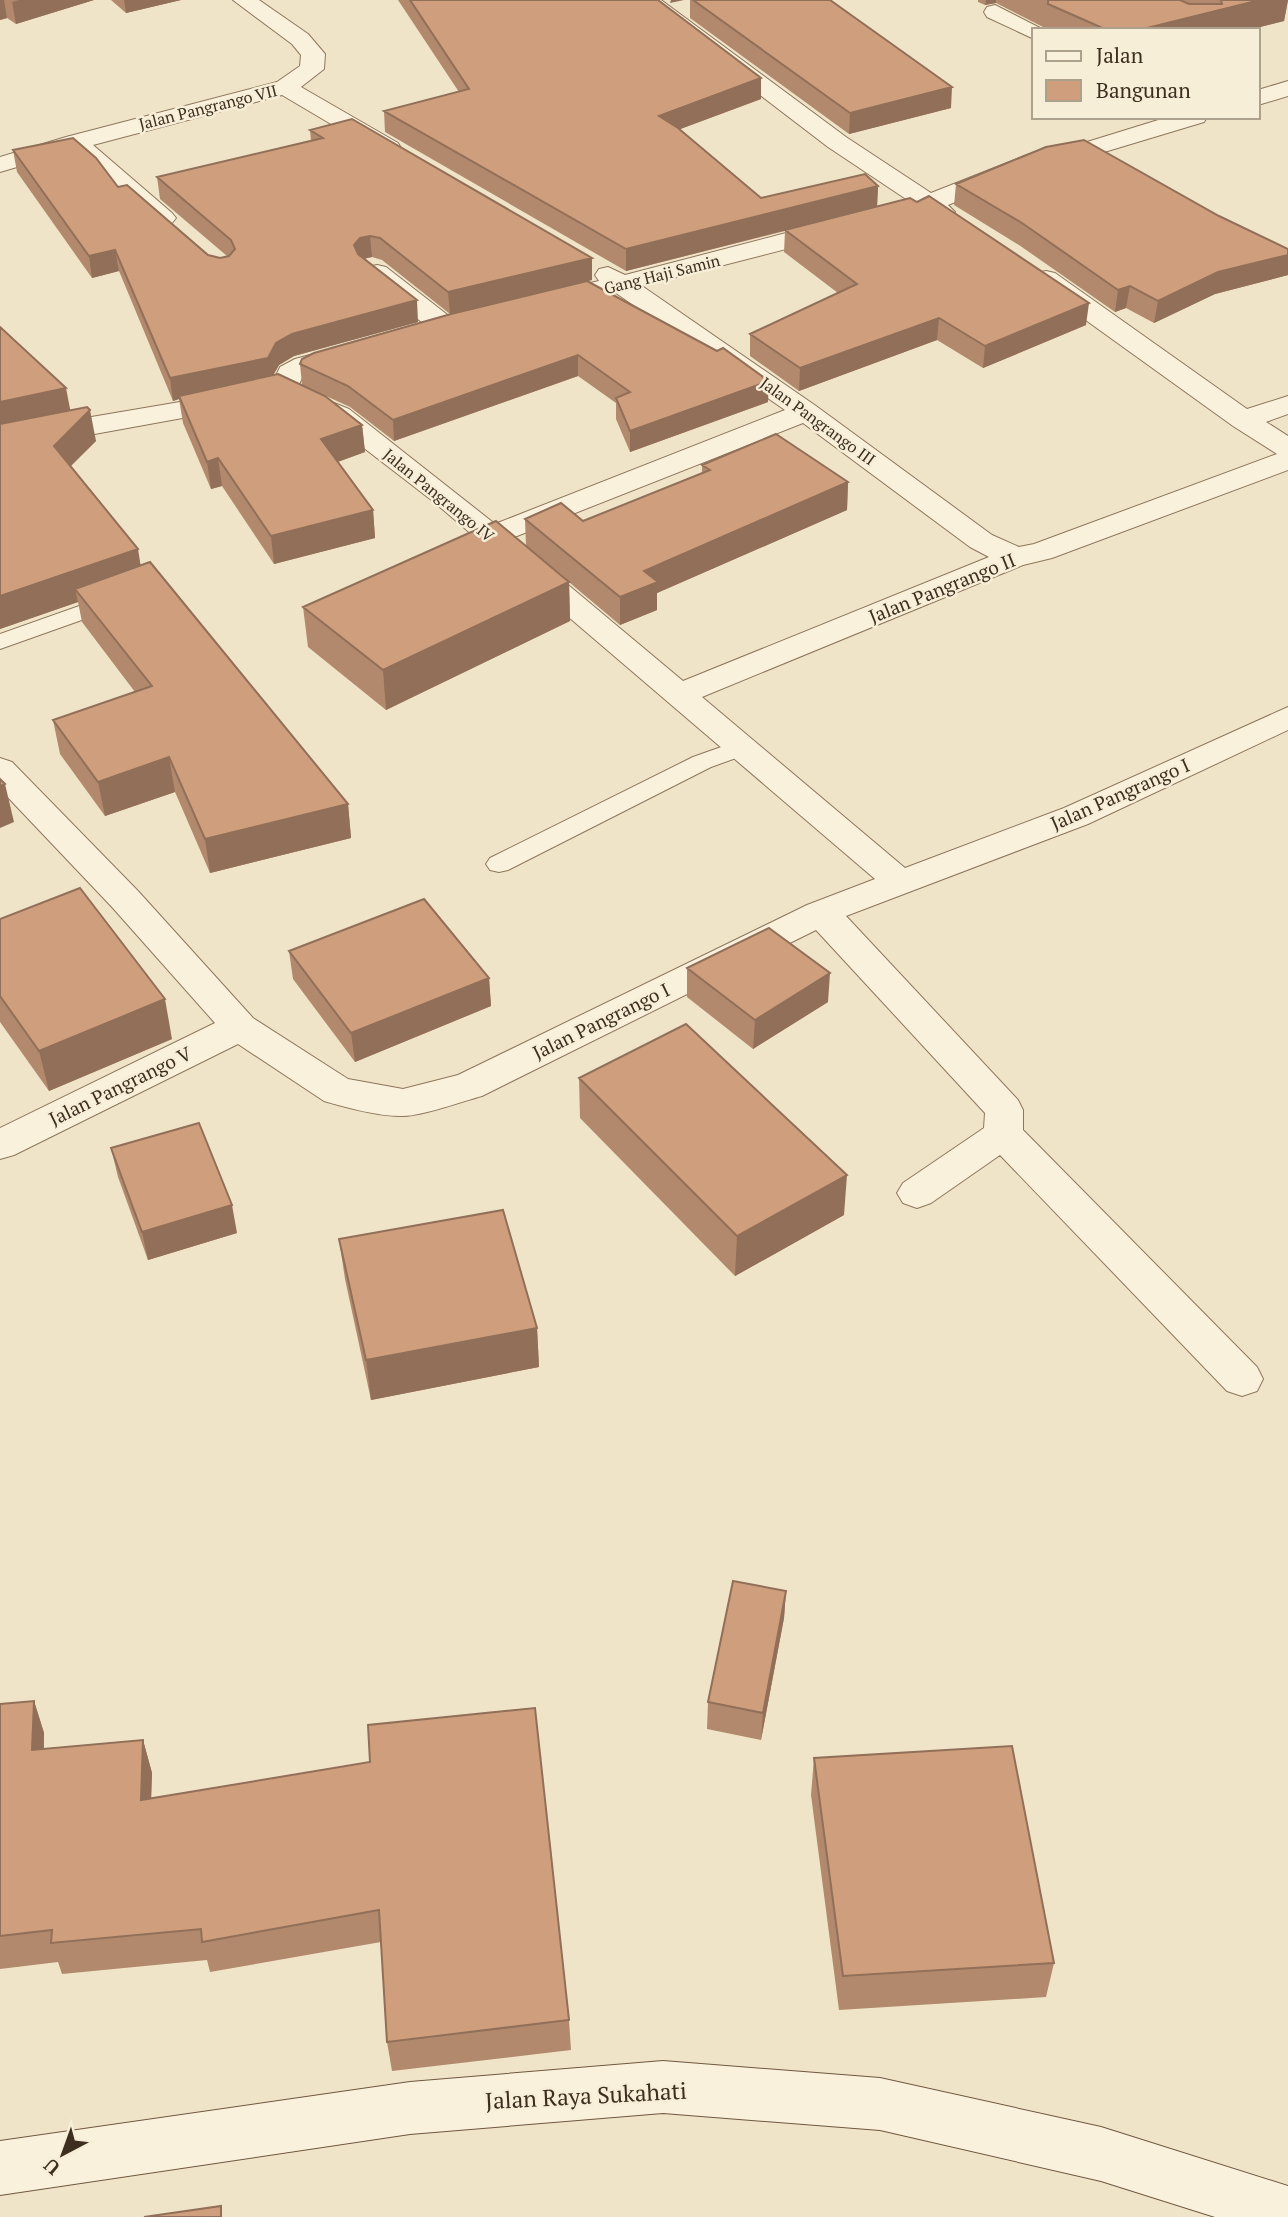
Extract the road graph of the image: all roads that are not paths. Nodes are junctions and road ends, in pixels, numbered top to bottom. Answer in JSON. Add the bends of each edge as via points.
{"nodes":[{"id":1,"x":244,"y":0,"type":"edge"},
{"id":2,"x":658,"y":7,"type":"edge"},
{"id":3,"x":695,"y":7,"type":"dead end"},
{"id":4,"x":995,"y":12,"type":"dead end"},
{"id":5,"x":1032,"y":31,"type":"edge"},
{"id":6,"x":285,"y":88,"type":"junction"},
{"id":7,"x":1288,"y":89,"type":"edge"},
{"id":8,"x":1260,"y":97,"type":"edge"},
{"id":9,"x":1185,"y":119,"type":"edge"},
{"id":10,"x":75,"y":142,"type":"junction"},
{"id":11,"x":1092,"y":148,"type":"junction"},
{"id":12,"x":405,"y":157,"type":"edge"},
{"id":13,"x":0,"y":165,"type":"edge"},
{"id":14,"x":1110,"y":167,"type":"edge"},
{"id":15,"x":929,"y":204,"type":"junction"},
{"id":16,"x":963,"y":225,"type":"edge"},
{"id":17,"x":180,"y":233,"type":"edge"},
{"id":18,"x":1020,"y":261,"type":"edge"},
{"id":19,"x":586,"y":262,"type":"edge"},
{"id":20,"x":371,"y":268,"type":"edge"},
{"id":21,"x":622,"y":283,"type":"junction"},
{"id":22,"x":520,"y":308,"type":"edge"},
{"id":23,"x":444,"y":326,"type":"edge"},
{"id":24,"x":381,"y":344,"type":"edge"},
{"id":25,"x":285,"y":389,"type":"junction"},
{"id":26,"x":1288,"y":405,"type":"edge"},
{"id":27,"x":806,"y":412,"type":"junction"},
{"id":28,"x":1243,"y":420,"type":"junction"},
{"id":29,"x":0,"y":445,"type":"edge"},
{"id":30,"x":1288,"y":448,"type":"edge"},
{"id":31,"x":1288,"y":460,"type":"edge"},
{"id":32,"x":491,"y":536,"type":"junction"},
{"id":33,"x":1015,"y":557,"type":"junction"},
{"id":34,"x":142,"y":590,"type":"edge"},
{"id":35,"x":0,"y":642,"type":"edge"},
{"id":36,"x":678,"y":695,"type":"junction"},
{"id":37,"x":1288,"y":717,"type":"edge"},
{"id":38,"x":741,"y":748,"type":"junction"},
{"id":39,"x":0,"y":769,"type":"edge"},
{"id":40,"x":499,"y":864,"type":"dead end"},
{"id":41,"x":902,"y":884,"type":"junction"},
{"id":42,"x":820,"y":913,"type":"junction"},
{"id":43,"x":240,"y":1027,"type":"junction"},
{"id":44,"x":1003,"y":1134,"type":"junction"},
{"id":45,"x":0,"y":1145,"type":"edge"},
{"id":46,"x":916,"y":1193,"type":"dead end"},
{"id":47,"x":1242,"y":1379,"type":"dead end"},
{"id":48,"x":0,"y":2168,"type":"edge"},
{"id":49,"x":1288,"y":2213,"type":"edge"}],
"edges":[{"from":1,"to":6,"type":"street","name":"Jalan Pangrango VII","via":[[300,38],[313,54],[312,69]]},
{"from":2,"to":3,"type":"street"},
{"from":2,"to":15,"type":"street","via":[[837,142]]},
{"from":4,"to":5,"type":"street"},
{"from":6,"to":10,"type":"street","name":"Jalan Pangrango VII"},
{"from":6,"to":12,"type":"street"},
{"from":7,"to":8,"type":"street"},
{"from":9,"to":11,"type":"street","name":"Gang Haji Samin"},
{"from":10,"to":13,"type":"street","name":"Jalan Pangrango VII"},
{"from":10,"to":17,"type":"street"},
{"from":11,"to":14,"type":"street","via":[[1095,158]]},
{"from":11,"to":15,"type":"street","name":"Gang Haji Samin","via":[[1036,160]]},
{"from":15,"to":16,"type":"street"},
{"from":15,"to":21,"type":"street","name":"Gang Haji Samin"},
{"from":18,"to":28,"type":"street"},
{"from":19,"to":21,"type":"street","name":"Jalan Pangrango III"},
{"from":20,"to":23,"type":"street"},
{"from":21,"to":22,"type":"street","name":"Gang Haji Samin"},
{"from":21,"to":27,"type":"street","name":"Jalan Pangrango III"},
{"from":24,"to":25,"type":"street","via":[[305,365],[290,373]]},
{"from":25,"to":29,"type":"street"},
{"from":25,"to":32,"type":"street","name":"Jalan Pangrango IV","via":[[339,415]]},
{"from":26,"to":28,"type":"street"},
{"from":27,"to":32,"type":"street"},
{"from":27,"to":33,"type":"street","name":"Jalan Pangrango III","via":[[981,541]]},
{"from":28,"to":30,"type":"street"},
{"from":31,"to":33,"type":"street","name":"Jalan Pangrango II","via":[[1041,552]]},
{"from":32,"to":36,"type":"street","name":"Jalan Pangrango IV"},
{"from":33,"to":36,"type":"street","name":"Jalan Pangrango II"},
{"from":34,"to":35,"type":"lane"},
{"from":36,"to":38,"type":"street","name":"Jalan Pangrango IV"},
{"from":37,"to":41,"type":"street","name":"Jalan Pangrango I","via":[[1076,816]]},
{"from":38,"to":40,"type":"lane","via":[[702,762]]},
{"from":38,"to":41,"type":"street","name":"Jalan Pangrango IV"},
{"from":39,"to":43,"type":"street","name":"Jalan Pangrango I"},
{"from":41,"to":42,"type":"street","name":"Jalan Pangrango I"},
{"from":42,"to":43,"type":"street","name":"Jalan Pangrango I","via":[[469,1086],[403,1103],[338,1091]]},
{"from":42,"to":44,"type":"street","via":[[1004,1110]]},
{"from":43,"to":45,"type":"street","name":"Jalan Pangrango V"},
{"from":44,"to":46,"type":"street"},
{"from":44,"to":47,"type":"street"},
{"from":48,"to":49,"type":"street","name":"Jalan Raya Sukahati","via":[[410,2108],[663,2087],[880,2104],[1101,2154]]}]}
